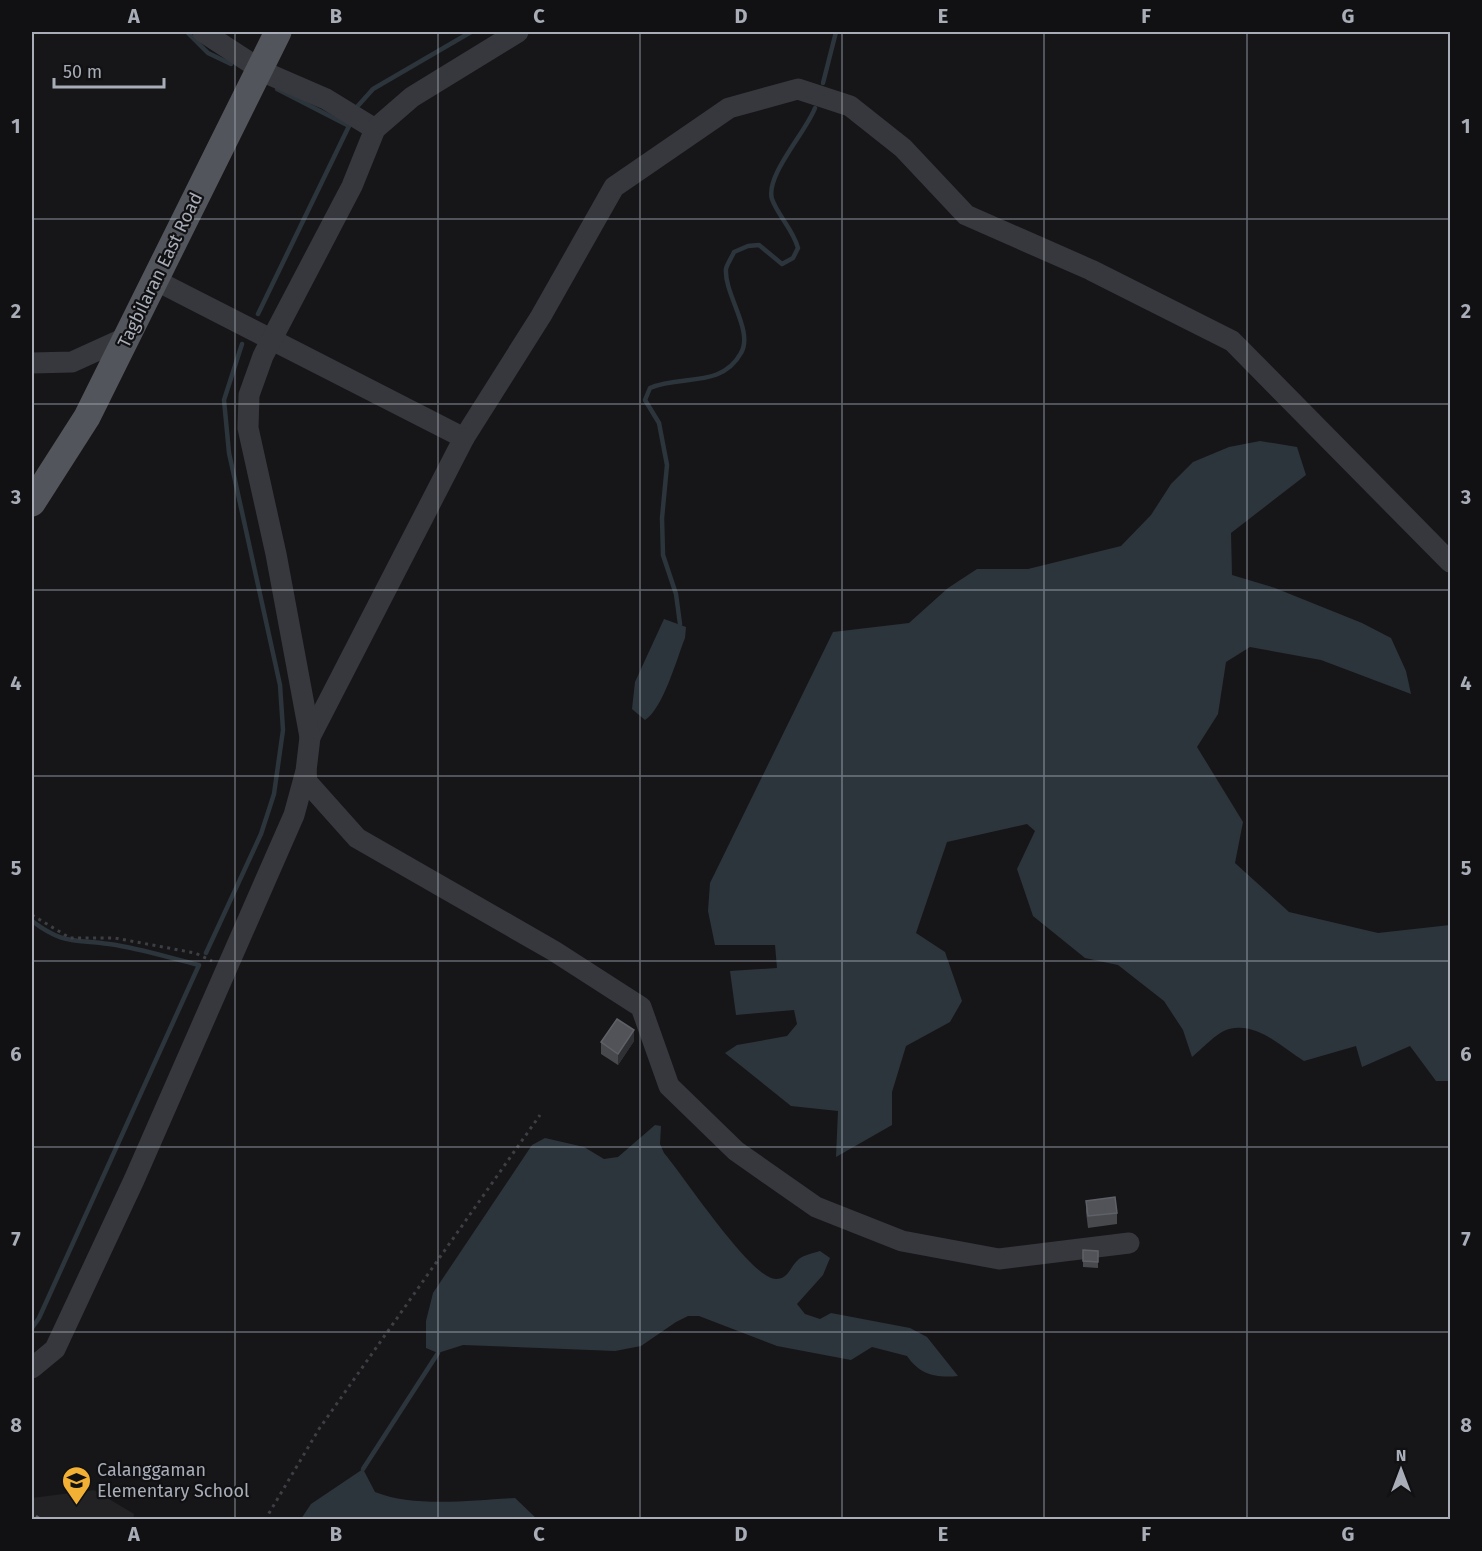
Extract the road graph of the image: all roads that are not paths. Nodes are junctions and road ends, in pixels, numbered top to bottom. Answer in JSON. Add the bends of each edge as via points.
{"nodes":[{"id":1,"x":203,"y":32,"type":"edge"},
{"id":2,"x":278,"y":32,"type":"edge"},
{"id":3,"x":518,"y":32,"type":"edge"},
{"id":4,"x":261,"y":68,"type":"junction"},
{"id":5,"x":375,"y":129,"type":"junction"},
{"id":6,"x":155,"y":280,"type":"junction"},
{"id":7,"x":127,"y":337,"type":"junction"},
{"id":8,"x":273,"y":339,"type":"junction"},
{"id":9,"x":32,"y":363,"type":"edge"},
{"id":10,"x":464,"y":438,"type":"junction"},
{"id":11,"x":32,"y":503,"type":"edge"},
{"id":12,"x":1450,"y":562,"type":"edge"},
{"id":13,"x":310,"y":736,"type":"junction"},
{"id":14,"x":306,"y":771,"type":"junction"},
{"id":15,"x":1129,"y":1243,"type":"dead end"},
{"id":16,"x":32,"y":1368,"type":"edge"}],
"edges":[{"from":1,"to":4,"type":"street"},
{"from":2,"to":4,"type":"main road","name":"Tagbilaran East Road"},
{"from":3,"to":5,"type":"street","via":[[412,97]]},
{"from":4,"to":5,"type":"street","via":[[326,99]]},
{"from":4,"to":6,"type":"main road","name":"Tagbilaran East Road"},
{"from":5,"to":8,"type":"street","via":[[352,186]]},
{"from":6,"to":7,"type":"main road","name":"Tagbilaran East Road"},
{"from":6,"to":8,"type":"street"},
{"from":7,"to":9,"type":"street","via":[[72,362]]},
{"from":7,"to":11,"type":"main road","name":"Tagbilaran East Road","via":[[87,417]]},
{"from":8,"to":10,"type":"street"},
{"from":8,"to":13,"type":"street","via":[[249,395],[248,428]]},
{"from":10,"to":12,"type":"street","via":[[541,316],[614,188],[729,108],[798,89],[850,106],[903,148],[966,215],[1090,270],[1232,341]]},
{"from":10,"to":13,"type":"street"},
{"from":13,"to":14,"type":"street"},
{"from":14,"to":15,"type":"street","via":[[308,782],[357,838],[554,951],[641,1008],[669,1086],[736,1151],[816,1207],[902,1241],[999,1258]]},
{"from":14,"to":16,"type":"street","via":[[294,815],[228,968],[56,1349]]}]}
